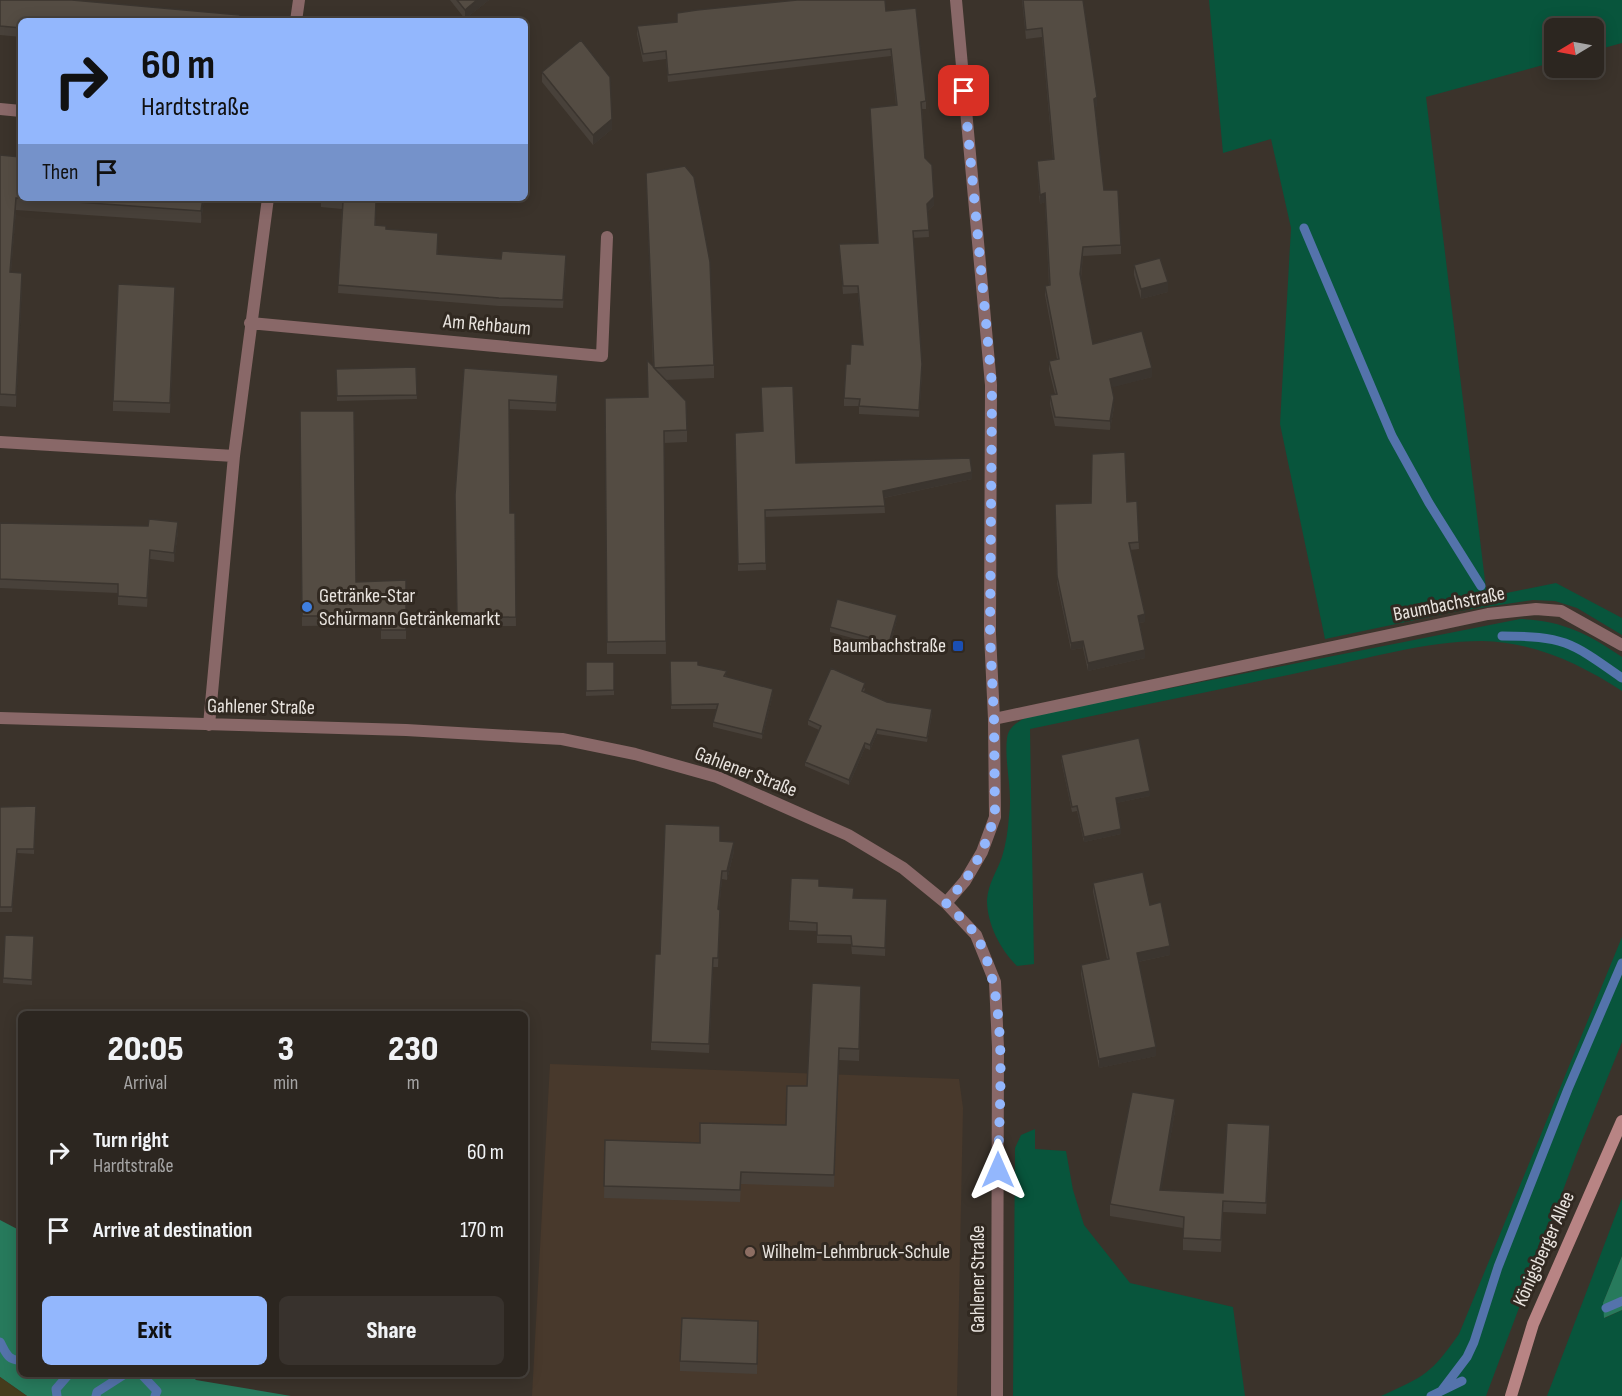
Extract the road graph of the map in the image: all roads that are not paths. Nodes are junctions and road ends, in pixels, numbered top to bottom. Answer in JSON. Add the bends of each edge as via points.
{"nodes":[{"id":1,"x":299,"y":0,"type":"edge"},
{"id":2,"x":956,"y":0,"type":"edge"},
{"id":3,"x":296,"y":18,"type":"edge"},
{"id":4,"x":0,"y":109,"type":"edge"},
{"id":5,"x":18,"y":111,"type":"edge"},
{"id":6,"x":268,"y":201,"type":"edge"},
{"id":7,"x":607,"y":237,"type":"dead end"},
{"id":8,"x":250,"y":323,"type":"junction"},
{"id":9,"x":0,"y":441,"type":"edge"},
{"id":10,"x":234,"y":456,"type":"junction"},
{"id":11,"x":1622,"y":645,"type":"edge"},
{"id":12,"x":0,"y":718,"type":"edge"},
{"id":13,"x":994,"y":719,"type":"junction"},
{"id":14,"x":209,"y":725,"type":"junction"},
{"id":15,"x":946,"y":903,"type":"junction"},
{"id":16,"x":1622,"y":1121,"type":"edge"},
{"id":17,"x":997,"y":1396,"type":"edge"},
{"id":18,"x":1510,"y":1396,"type":"edge"}],
"edges":[{"from":1,"to":3,"type":"street"},
{"from":2,"to":13,"type":"street","via":[[992,385],[990,634]]},
{"from":4,"to":5,"type":"street"},
{"from":6,"to":8,"type":"street"},
{"from":7,"to":8,"type":"street","name":"Am Rehbaum","via":[[602,356]]},
{"from":8,"to":10,"type":"street"},
{"from":9,"to":10,"type":"street"},
{"from":10,"to":14,"type":"street"},
{"from":11,"to":13,"type":"street","name":"Baumbachstraße","via":[[1561,611],[1536,609],[1488,614]]},
{"from":12,"to":14,"type":"street","name":"Gahlener Straße"},
{"from":13,"to":15,"type":"street","via":[[995,816],[982,852]]},
{"from":14,"to":15,"type":"street","name":"Gahlener Straße","via":[[562,739],[635,754],[717,777],[848,835],[903,868]]},
{"from":15,"to":17,"type":"street","name":"Gahlener Straße","via":[[976,935],[995,982]]},
{"from":16,"to":18,"type":"main road","name":"Königsberger Allee","via":[[1533,1324]]}]}
